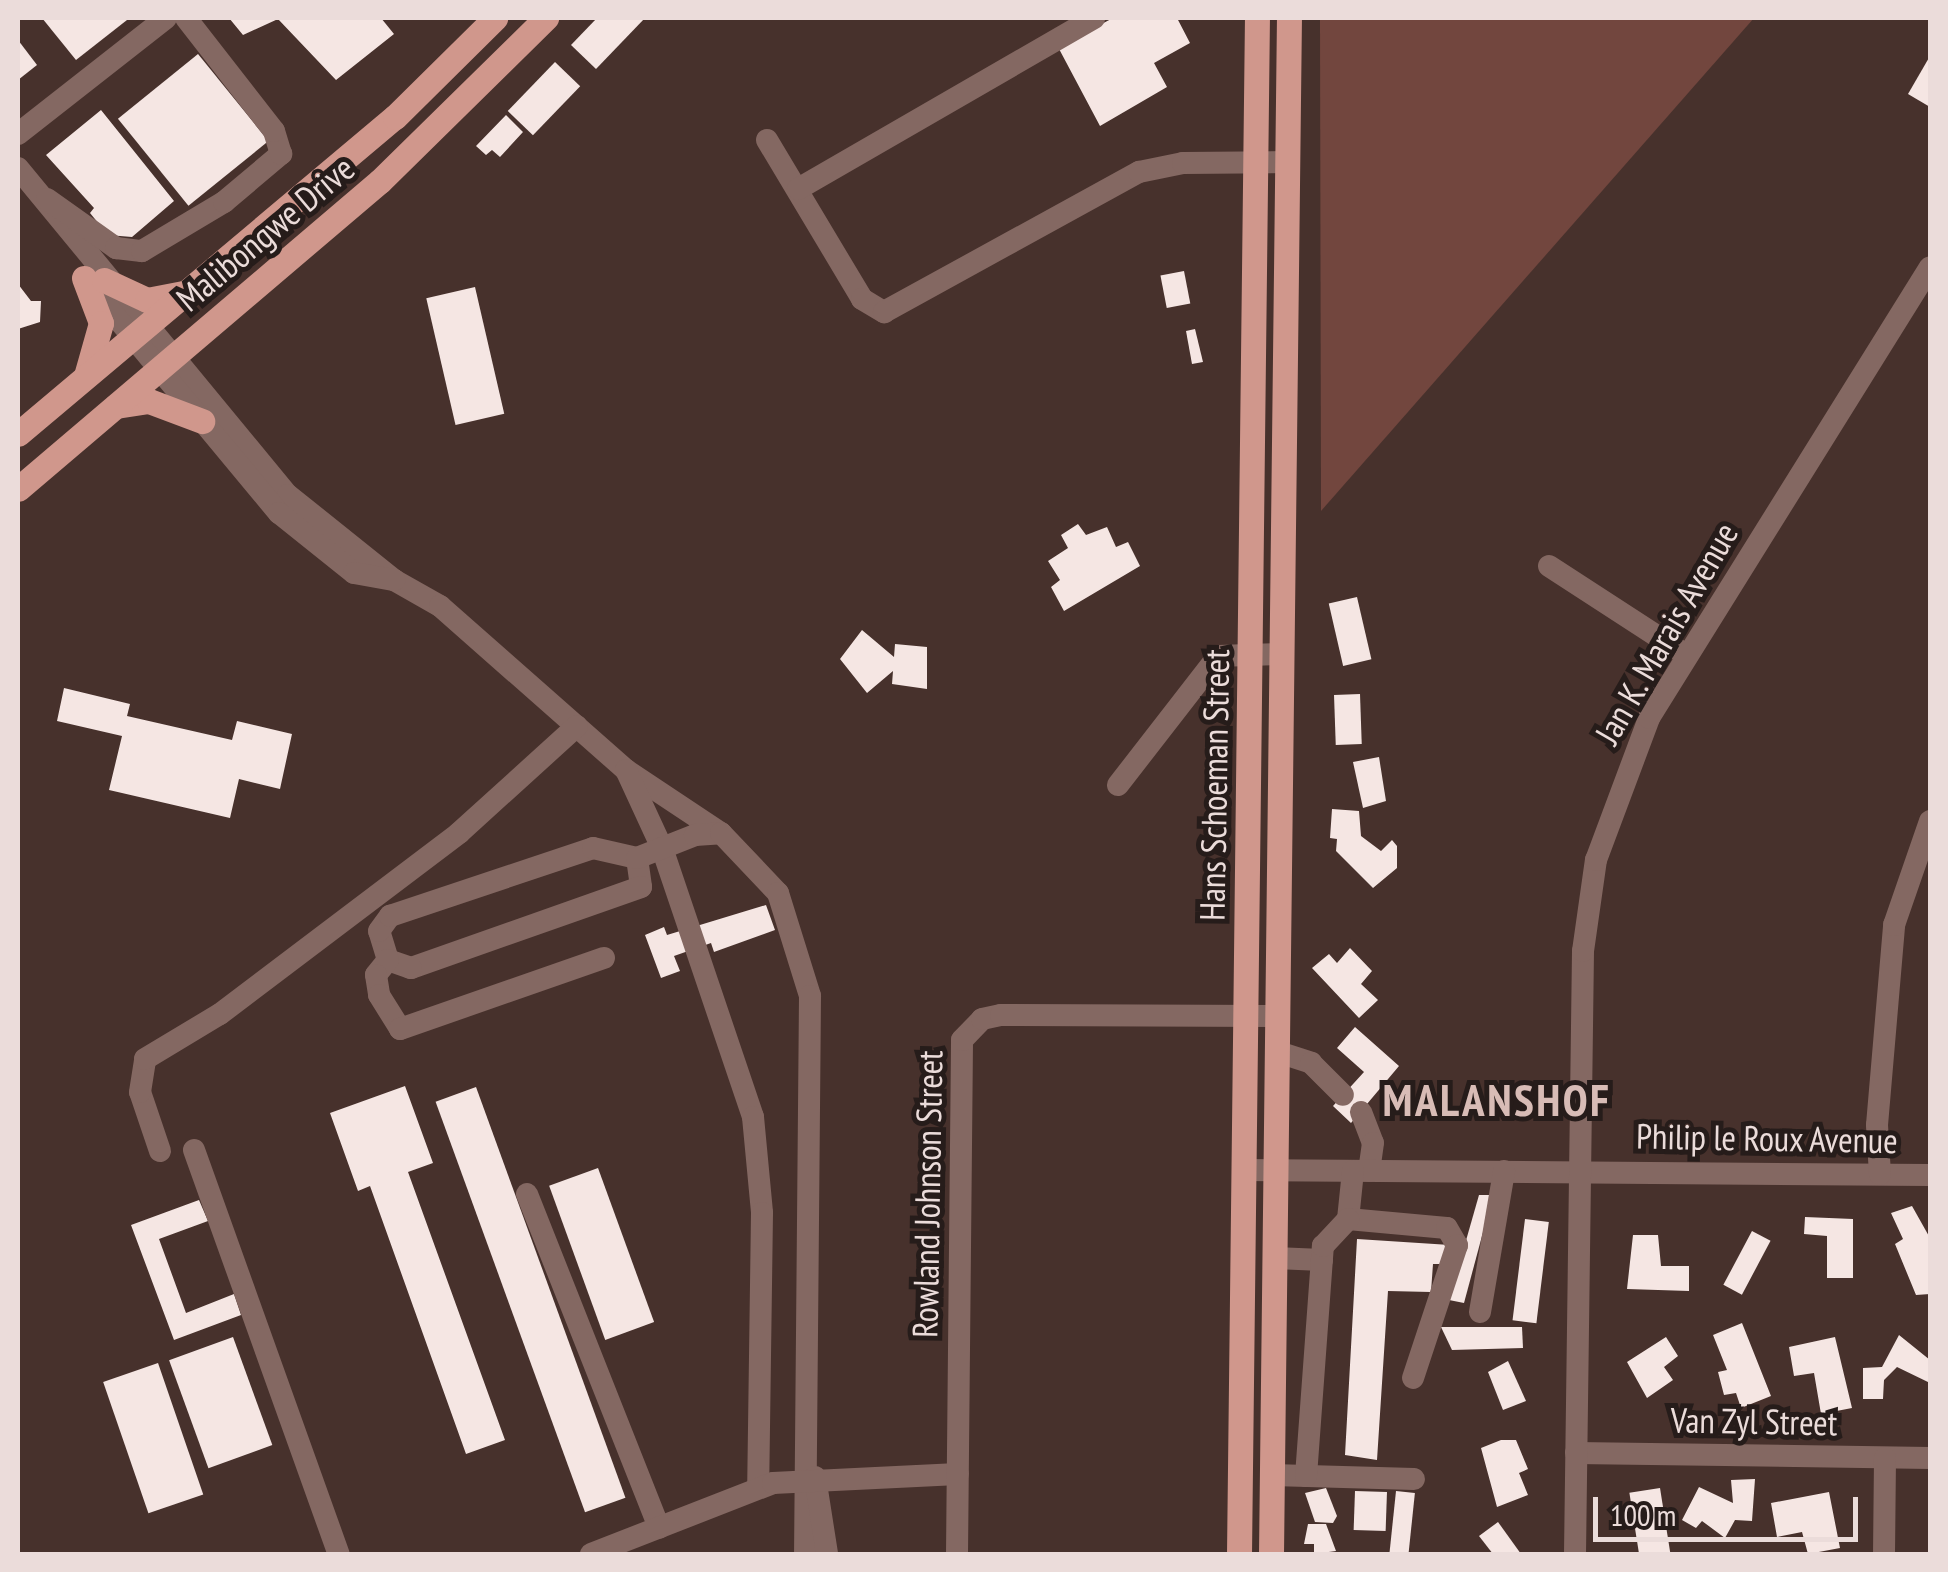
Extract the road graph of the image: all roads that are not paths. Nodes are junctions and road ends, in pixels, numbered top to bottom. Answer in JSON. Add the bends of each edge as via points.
{"nodes":[{"id":1,"x":165,"y":18,"type":"edge"},
{"id":2,"x":186,"y":18,"type":"edge"},
{"id":3,"x":495,"y":18,"type":"edge"},
{"id":4,"x":546,"y":18,"type":"edge"},
{"id":5,"x":1094,"y":18,"type":"edge"},
{"id":6,"x":1256,"y":18,"type":"edge"},
{"id":7,"x":1290,"y":18,"type":"edge"},
{"id":8,"x":18,"y":134,"type":"edge"},
{"id":9,"x":767,"y":140,"type":"dead end"},
{"id":10,"x":1253,"y":162,"type":"junction"},
{"id":11,"x":1288,"y":162,"type":"junction"},
{"id":12,"x":18,"y":168,"type":"edge"},
{"id":13,"x":798,"y":189,"type":"junction"},
{"id":14,"x":28,"y":199,"type":"edge"},
{"id":15,"x":1930,"y":267,"type":"edge"},
{"id":16,"x":94,"y":279,"type":"junction"},
{"id":17,"x":187,"y":292,"type":"junction"},
{"id":18,"x":138,"y":333,"type":"junction"},
{"id":19,"x":165,"y":363,"type":"junction"},
{"id":20,"x":84,"y":381,"type":"junction"},
{"id":21,"x":116,"y":406,"type":"junction"},
{"id":22,"x":202,"y":421,"type":"junction"},
{"id":23,"x":18,"y":434,"type":"edge"},
{"id":24,"x":18,"y":490,"type":"edge"},
{"id":25,"x":1549,"y":566,"type":"dead end"},
{"id":26,"x":394,"y":580,"type":"junction"},
{"id":27,"x":1252,"y":653,"type":"junction"},
{"id":28,"x":1282,"y":654,"type":"junction"},
{"id":29,"x":1686,"y":655,"type":"junction"},
{"id":30,"x":577,"y":726,"type":"junction"},
{"id":31,"x":626,"y":770,"type":"junction"},
{"id":32,"x":1118,"y":785,"type":"dead end"},
{"id":33,"x":1930,"y":820,"type":"edge"},
{"id":34,"x":721,"y":833,"type":"junction"},
{"id":35,"x":662,"y":848,"type":"junction"},
{"id":36,"x":637,"y":858,"type":"junction"},
{"id":37,"x":604,"y":958,"type":"dead end"},
{"id":38,"x":388,"y":960,"type":"junction"},
{"id":39,"x":1246,"y":1014,"type":"junction"},
{"id":40,"x":1278,"y":1016,"type":"junction"},
{"id":41,"x":1278,"y":1052,"type":"junction"},
{"id":42,"x":1343,"y":1095,"type":"dead end"},
{"id":43,"x":1360,"y":1112,"type":"dead end"},
{"id":44,"x":194,"y":1150,"type":"dead end"},
{"id":45,"x":160,"y":1151,"type":"dead end"},
{"id":46,"x":1242,"y":1170,"type":"junction"},
{"id":47,"x":1276,"y":1170,"type":"junction"},
{"id":48,"x":1361,"y":1170,"type":"junction"},
{"id":49,"x":1504,"y":1171,"type":"junction"},
{"id":50,"x":1582,"y":1172,"type":"junction"},
{"id":51,"x":1880,"y":1174,"type":"junction"},
{"id":52,"x":1930,"y":1175,"type":"edge"},
{"id":53,"x":527,"y":1194,"type":"dead end"},
{"id":54,"x":1348,"y":1219,"type":"junction"},
{"id":55,"x":1274,"y":1258,"type":"junction"},
{"id":56,"x":1322,"y":1260,"type":"junction"},
{"id":57,"x":1480,"y":1312,"type":"dead end"},
{"id":58,"x":1413,"y":1378,"type":"dead end"},
{"id":59,"x":1576,"y":1453,"type":"junction"},
{"id":60,"x":1886,"y":1458,"type":"junction"},
{"id":61,"x":1930,"y":1458,"type":"edge"},
{"id":62,"x":809,"y":1470,"type":"junction"},
{"id":63,"x":958,"y":1474,"type":"junction"},
{"id":64,"x":1272,"y":1475,"type":"junction"},
{"id":65,"x":1306,"y":1476,"type":"junction"},
{"id":66,"x":1414,"y":1478,"type":"dead end"},
{"id":67,"x":758,"y":1486,"type":"junction"},
{"id":68,"x":660,"y":1528,"type":"junction"},
{"id":69,"x":340,"y":1554,"type":"edge"},
{"id":70,"x":590,"y":1554,"type":"edge"},
{"id":71,"x":804,"y":1554,"type":"edge"},
{"id":72,"x":828,"y":1554,"type":"edge"},
{"id":73,"x":957,"y":1554,"type":"edge"},
{"id":74,"x":1239,"y":1554,"type":"edge"},
{"id":75,"x":1271,"y":1554,"type":"edge"},
{"id":76,"x":1575,"y":1554,"type":"edge"},
{"id":77,"x":1884,"y":1554,"type":"edge"}],
"edges":[{"from":1,"to":8,"type":"street"},
{"from":2,"to":14,"type":"street","via":[[274,131],[281,154],[224,202],[142,251],[116,248]]},
{"from":3,"to":17,"type":"main road","name":"Malibongwe Drive","via":[[395,117]]},
{"from":4,"to":19,"type":"main road","name":"Malibongwe Drive","via":[[380,181]]},
{"from":5,"to":13,"type":"street"},
{"from":6,"to":10,"type":"main road","name":"Hans Schoeman Street"},
{"from":7,"to":11,"type":"main road","name":"Hans Schoeman Street"},
{"from":9,"to":13,"type":"street"},
{"from":10,"to":11,"type":"street"},
{"from":10,"to":13,"type":"street","via":[[1183,163],[1140,172],[884,312],[862,299]]},
{"from":10,"to":27,"type":"main road","name":"Hans Schoeman Street"},
{"from":11,"to":28,"type":"main road","name":"Hans Schoeman Street"},
{"from":12,"to":14,"type":"street"},
{"from":14,"to":16,"type":"street"},
{"from":15,"to":29,"type":"street","name":"Jan K. Marais Avenue"},
{"from":16,"to":17,"type":"main road","via":[[147,300]]},
{"from":16,"to":18,"type":"street"},
{"from":16,"to":20,"type":"main road","via":[[101,323]]},
{"from":17,"to":18,"type":"main road","name":"Malibongwe Drive"},
{"from":18,"to":19,"type":"street"},
{"from":18,"to":20,"type":"main road","name":"Malibongwe Drive"},
{"from":19,"to":21,"type":"main road","name":"Malibongwe Drive"},
{"from":19,"to":22,"type":"street"},
{"from":19,"to":26,"type":"street","via":[[288,495]]},
{"from":20,"to":23,"type":"main road","name":"Malibongwe Drive"},
{"from":21,"to":22,"type":"main road","via":[[149,401]]},
{"from":21,"to":24,"type":"main road","name":"Malibongwe Drive"},
{"from":22,"to":26,"type":"street","via":[[317,547],[354,572]]},
{"from":25,"to":29,"type":"street"},
{"from":26,"to":30,"type":"street","via":[[440,606]]},
{"from":27,"to":28,"type":"street"},
{"from":27,"to":32,"type":"street","via":[[1224,653],[1212,661]]},
{"from":27,"to":39,"type":"main road","name":"Hans Schoeman Street"},
{"from":28,"to":40,"type":"main road","name":"Hans Schoeman Street"},
{"from":29,"to":50,"type":"street","name":"Jan K. Marais Avenue","via":[[1631,758],[1586,904]]},
{"from":30,"to":31,"type":"street"},
{"from":30,"to":45,"type":"street","via":[[459,833],[220,1014],[145,1060],[140,1092]]},
{"from":31,"to":34,"type":"street"},
{"from":31,"to":35,"type":"street"},
{"from":33,"to":51,"type":"street","via":[[1894,926],[1877,1125]]},
{"from":34,"to":35,"type":"street"},
{"from":34,"to":62,"type":"street","via":[[778,893],[810,996]]},
{"from":35,"to":36,"type":"street"},
{"from":35,"to":67,"type":"street","via":[[740,1067],[757,1140]]},
{"from":36,"to":38,"type":"street","via":[[646,882],[641,887],[411,968]]},
{"from":36,"to":38,"type":"street","via":[[593,848],[390,916],[379,931]]},
{"from":37,"to":38,"type":"street","via":[[400,1029],[379,995],[376,975]]},
{"from":39,"to":40,"type":"street","name":"Rowland Johnson Street"},
{"from":39,"to":46,"type":"main road","name":"Hans Schoeman Street"},
{"from":39,"to":63,"type":"street","name":"Rowland Johnson Street","via":[[1001,1015],[969,1029],[958,1051]]},
{"from":40,"to":41,"type":"main road","name":"Hans Schoeman Street"},
{"from":41,"to":42,"type":"street","via":[[1310,1063]]},
{"from":41,"to":47,"type":"main road","name":"Hans Schoeman Street"},
{"from":43,"to":48,"type":"street","via":[[1372,1134]]},
{"from":44,"to":69,"type":"street"},
{"from":46,"to":47,"type":"street","name":"Philip le Roux Avenue"},
{"from":46,"to":74,"type":"main road","name":"Hans Schoeman Street"},
{"from":47,"to":48,"type":"street","name":"Philip le Roux Avenue"},
{"from":47,"to":55,"type":"main road","name":"Hans Schoeman Street"},
{"from":48,"to":49,"type":"street","name":"Philip le Roux Avenue"},
{"from":48,"to":54,"type":"street"},
{"from":49,"to":50,"type":"street","name":"Philip le Roux Avenue"},
{"from":49,"to":57,"type":"street"},
{"from":50,"to":51,"type":"street","name":"Philip le Roux Avenue"},
{"from":50,"to":59,"type":"street","name":"Jan K. Marais Avenue"},
{"from":51,"to":52,"type":"street","name":"Philip le Roux Avenue"},
{"from":53,"to":68,"type":"street"},
{"from":54,"to":56,"type":"street","via":[[1328,1234]]},
{"from":54,"to":58,"type":"street","via":[[1446,1228],[1454,1236],[1456,1255]]},
{"from":55,"to":56,"type":"street"},
{"from":55,"to":64,"type":"main road","name":"Hans Schoeman Street"},
{"from":56,"to":65,"type":"street"},
{"from":59,"to":60,"type":"street","name":"Van Zyl Street"},
{"from":59,"to":76,"type":"street","name":"Jan K. Marais Avenue"},
{"from":60,"to":61,"type":"street","name":"Van Zyl Street"},
{"from":60,"to":77,"type":"street"},
{"from":62,"to":63,"type":"street"},
{"from":62,"to":67,"type":"street"},
{"from":62,"to":71,"type":"street"},
{"from":62,"to":72,"type":"street"},
{"from":63,"to":73,"type":"street","name":"Rowland Johnson Street"},
{"from":64,"to":65,"type":"street"},
{"from":64,"to":75,"type":"main road","name":"Hans Schoeman Street"},
{"from":65,"to":66,"type":"street"},
{"from":67,"to":68,"type":"street"},
{"from":68,"to":70,"type":"street"}]}
